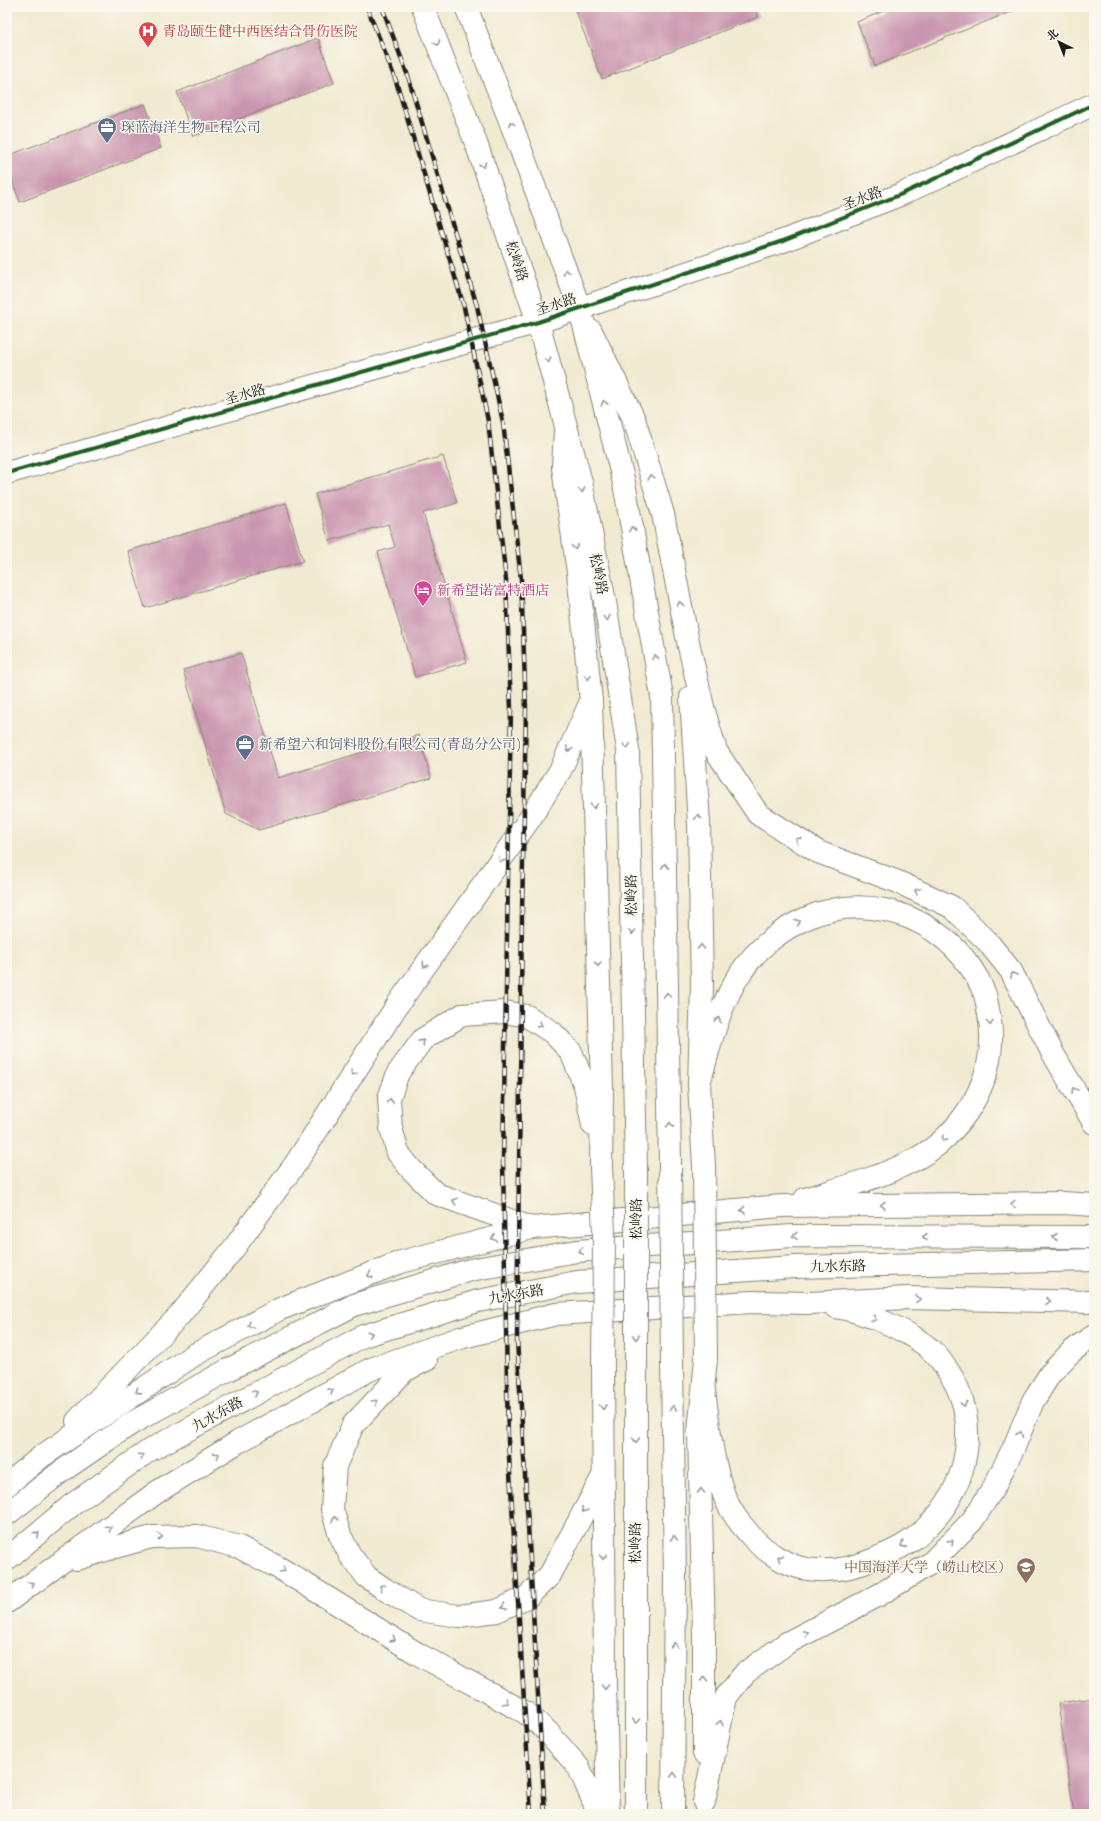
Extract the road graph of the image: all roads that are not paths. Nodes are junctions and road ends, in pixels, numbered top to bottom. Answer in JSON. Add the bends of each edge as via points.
{"nodes":[{"id":1,"x":423,"y":7,"type":"edge"},
{"id":2,"x":466,"y":7,"type":"edge"},
{"id":3,"x":1094,"y":104,"type":"edge"},
{"id":4,"x":580,"y":309,"type":"junction"},
{"id":5,"x":538,"y":322,"type":"junction"},
{"id":6,"x":565,"y":425,"type":"junction"},
{"id":7,"x":7,"y":473,"type":"edge"},
{"id":8,"x":688,"y":642,"type":"junction"},
{"id":9,"x":591,"y":701,"type":"junction"},
{"id":10,"x":698,"y":1084,"type":"junction"},
{"id":11,"x":1094,"y":1123,"type":"edge"},
{"id":12,"x":601,"y":1167,"type":"junction"},
{"id":13,"x":1094,"y":1205,"type":"edge"},
{"id":14,"x":782,"y":1206,"type":"junction"},
{"id":15,"x":532,"y":1228,"type":"junction"},
{"id":16,"x":1094,"y":1237,"type":"edge"},
{"id":17,"x":1093,"y":1259,"type":"edge"},
{"id":18,"x":1094,"y":1302,"type":"edge"},
{"id":19,"x":809,"y":1303,"type":"junction"},
{"id":20,"x":487,"y":1330,"type":"junction"},
{"id":21,"x":1094,"y":1335,"type":"edge"},
{"id":22,"x":704,"y":1391,"type":"junction"},
{"id":23,"x":42,"y":1456,"type":"junction"},
{"id":24,"x":603,"y":1476,"type":"junction"},
{"id":25,"x":12,"y":1477,"type":"edge"},
{"id":26,"x":7,"y":1514,"type":"edge"},
{"id":27,"x":7,"y":1559,"type":"edge"},
{"id":28,"x":55,"y":1567,"type":"junction"},
{"id":29,"x":7,"y":1602,"type":"edge"},
{"id":30,"x":704,"y":1808,"type":"edge"},
{"id":31,"x":599,"y":1814,"type":"edge"},
{"id":32,"x":608,"y":1814,"type":"edge"},
{"id":33,"x":636,"y":1814,"type":"edge"},
{"id":34,"x":673,"y":1814,"type":"edge"}],
"edges":[{"from":1,"to":5,"type":"main road","name":"松岭路","one_way":true,"via":[[476,142]]},
{"from":4,"to":2,"type":"main road","one_way":true},
{"from":3,"to":4,"type":"main road","name":"圣水路","via":[[902,194],[783,241]]},
{"from":4,"to":5,"type":"main road","name":"圣水路"},
{"from":8,"to":4,"type":"main road","one_way":true,"via":[[663,514],[634,419]]},
{"from":34,"to":4,"type":"main road","one_way":true,"bridge":true,"via":[[675,1577],[662,696],[624,483]]},
{"from":5,"to":6,"type":"main road","name":"松岭路","one_way":true},
{"from":5,"to":7,"type":"main road","name":"圣水路"},
{"from":6,"to":9,"type":"main road","one_way":true,"via":[[563,468],[578,572]]},
{"from":6,"to":33,"type":"main road","name":"松岭路","one_way":true,"bridge":true,"via":[[581,482],[605,602],[628,750],[636,1172]]},
{"from":10,"to":8,"type":"main road","one_way":true,"via":[[702,986],[699,839]]},
{"from":11,"to":8,"type":"main road","one_way":true,"via":[[1052,1052],[1011,971],[987,940],[952,907],[898,882],[818,852],[758,814],[716,751]]},
{"from":9,"to":12,"type":"main road","one_way":true,"via":[[602,1088]]},
{"from":9,"to":23,"type":"main road","one_way":true,"via":[[561,769],[531,817],[398,1004],[291,1169],[234,1248],[179,1316]]},
{"from":10,"to":14,"type":"main road","one_way":true,"via":[[723,1005],[742,970],[773,937],[812,916],[834,909],[854,907],[884,909],[911,917],[935,931],[957,951],[974,972],[985,994],[992,1048],[986,1078],[974,1102],[959,1123],[943,1140],[916,1158],[877,1177]]},
{"from":10,"to":22,"type":"main road","bridge":true,"via":[[704,1166]]},
{"from":15,"to":12,"type":"main road","one_way":true,"via":[[436,1194],[398,1153],[391,1128],[389,1098],[398,1073],[424,1039],[462,1015],[506,1012],[527,1016],[553,1033],[571,1052],[585,1086]]},
{"from":12,"to":24,"type":"main road","one_way":true,"bridge":true,"via":[[604,1233]]},
{"from":13,"to":14,"type":"main road","one_way":true,"via":[[1063,1203]]},
{"from":14,"to":15,"type":"main road","one_way":true},
{"from":15,"to":23,"type":"main road","one_way":true,"via":[[402,1262],[280,1309],[194,1355]]},
{"from":16,"to":26,"type":"main road","name":"九水东路","one_way":true,"via":[[792,1236],[577,1251],[470,1270],[354,1305],[228,1370],[132,1423]]},
{"from":27,"to":17,"type":"main road","name":"九水东路","one_way":true,"via":[[73,1504],[150,1450],[363,1336],[478,1301],[577,1282],[795,1266]]},
{"from":19,"to":18,"type":"main road","one_way":true,"via":[[907,1298]]},
{"from":20,"to":19,"type":"main road","one_way":true,"via":[[556,1314],[752,1302]]},
{"from":19,"to":22,"type":"main road","one_way":true,"via":[[844,1308],[885,1323],[918,1340],[938,1357],[954,1378],[963,1400],[967,1421],[967,1447],[963,1468],[954,1492],[942,1511],[925,1529],[907,1543],[859,1565],[836,1569],[806,1569],[785,1562],[762,1547],[743,1527],[724,1496],[713,1454]]},
{"from":24,"to":20,"type":"main road","one_way":true,"via":[[550,1575],[527,1597],[496,1611],[459,1616],[419,1610],[366,1577],[350,1555],[340,1535],[332,1509],[335,1466],[353,1425],[404,1371]]},
{"from":28,"to":20,"type":"main road","one_way":true,"via":[[157,1492],[238,1442],[371,1369]]},
{"from":30,"to":21,"type":"main road","one_way":true,"via":[[726,1697],[744,1673],[787,1643],[879,1595],[931,1562],[972,1521],[993,1489],[1033,1401],[1050,1374],[1071,1352]]},
{"from":30,"to":22,"type":"main road","one_way":true,"via":[[704,1627],[699,1432]]},
{"from":23,"to":25,"type":"main road"},
{"from":24,"to":32,"type":"main road","one_way":true,"via":[[604,1685]]},
{"from":29,"to":28,"type":"main road","one_way":true},
{"from":28,"to":31,"type":"main road","one_way":true,"via":[[152,1537],[197,1536],[239,1547],[281,1569],[424,1658],[526,1713],[547,1731],[579,1768]]}]}
